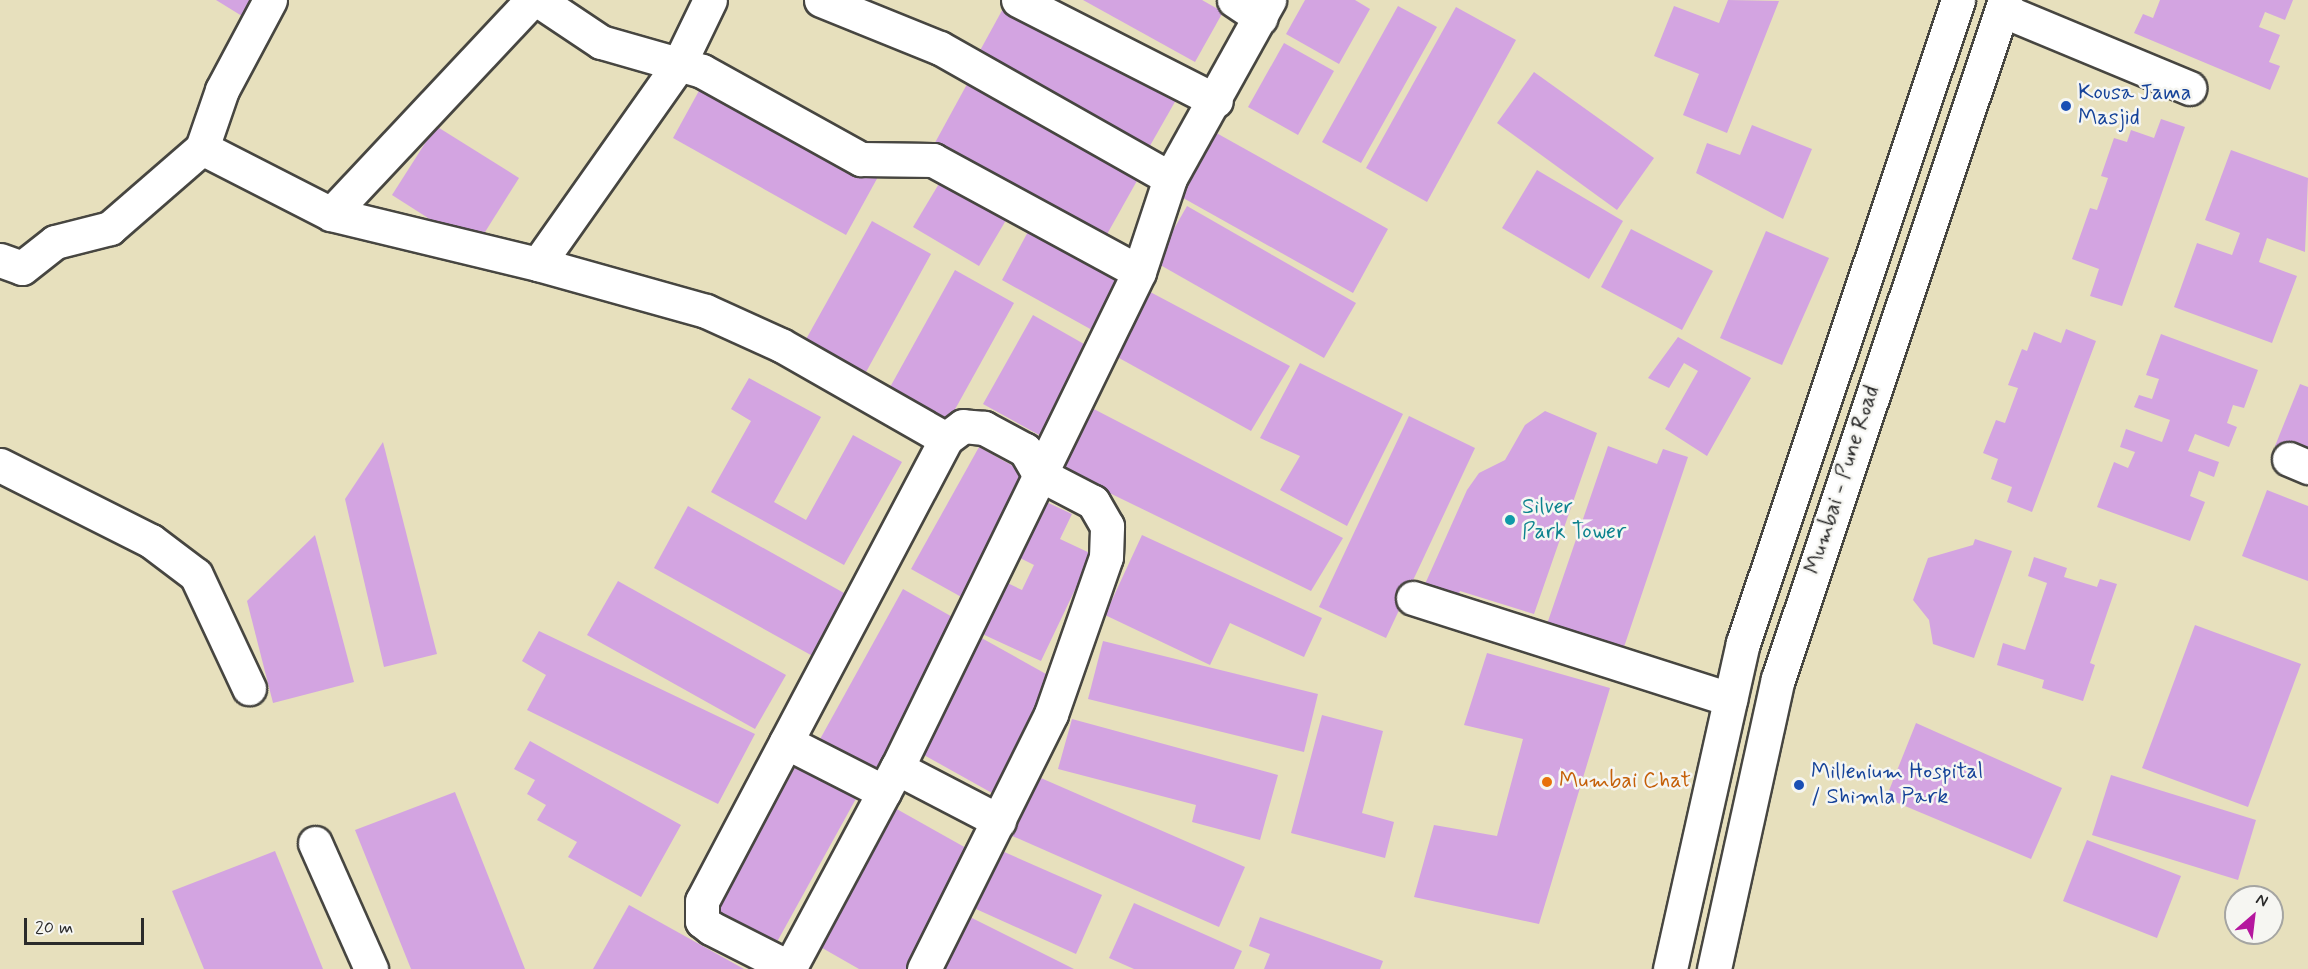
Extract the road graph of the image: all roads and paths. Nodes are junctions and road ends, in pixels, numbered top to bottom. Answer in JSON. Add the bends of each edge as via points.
{"nodes":[{"id":1,"x":270,"y":0,"type":"edge"},
{"id":2,"x":531,"y":0,"type":"edge"},
{"id":3,"x":538,"y":0,"type":"edge"},
{"id":4,"x":710,"y":0,"type":"edge"},
{"id":5,"x":821,"y":0,"type":"edge"},
{"id":6,"x":1018,"y":0,"type":"edge"},
{"id":7,"x":1234,"y":0,"type":"edge"},
{"id":8,"x":1958,"y":0,"type":"edge"},
{"id":9,"x":2004,"y":5,"type":"edge"},
{"id":10,"x":1265,"y":9,"type":"edge"},
{"id":11,"x":679,"y":64,"type":"junction"},
{"id":12,"x":2189,"y":88,"type":"dead end"},
{"id":13,"x":1216,"y":101,"type":"junction"},
{"id":14,"x":202,"y":148,"type":"junction"},
{"id":15,"x":1170,"y":178,"type":"junction"},
{"id":16,"x":331,"y":214,"type":"junction"},
{"id":17,"x":0,"y":260,"type":"edge"},
{"id":18,"x":538,"y":264,"type":"junction"},
{"id":19,"x":1139,"y":272,"type":"junction"},
{"id":20,"x":946,"y":439,"type":"junction"},
{"id":21,"x":0,"y":465,"type":"edge"},
{"id":22,"x":1039,"y":474,"type":"junction"},
{"id":23,"x":1413,"y":598,"type":"dead end"},
{"id":24,"x":249,"y":687,"type":"dead end"},
{"id":25,"x":1730,"y":699,"type":"junction"},
{"id":26,"x":786,"y":742,"type":"junction"},
{"id":27,"x":890,"y":780,"type":"junction"},
{"id":28,"x":999,"y":821,"type":"junction"},
{"id":29,"x":315,"y":843,"type":"dead end"},
{"id":30,"x":789,"y":968,"type":"edge"},
{"id":31,"x":371,"y":969,"type":"edge"},
{"id":32,"x":924,"y":969,"type":"edge"},
{"id":33,"x":1670,"y":969,"type":"edge"},
{"id":34,"x":1714,"y":969,"type":"edge"}],
"edges":[{"from":1,"to":14,"type":"street","via":[[222,90]]},
{"from":2,"to":16,"type":"street"},
{"from":3,"to":11,"type":"street","via":[[601,42]]},
{"from":4,"to":11,"type":"street"},
{"from":5,"to":15,"type":"street","via":[[940,48]]},
{"from":6,"to":13,"type":"street"},
{"from":7,"to":10,"type":"street"},
{"from":8,"to":25,"type":"street","name":"Mumbai - Pune Road","via":[[1804,453]]},
{"from":9,"to":12,"type":"street"},
{"from":9,"to":34,"type":"street","name":"Mumbai - Pune Road","via":[[1778,678]]},
{"from":10,"to":13,"type":"street"},
{"from":11,"to":18,"type":"street"},
{"from":11,"to":19,"type":"street","via":[[702,71],[861,159],[933,160]]},
{"from":13,"to":15,"type":"street"},
{"from":14,"to":16,"type":"street"},
{"from":14,"to":17,"type":"street","via":[[110,228],[55,242],[22,268]]},
{"from":15,"to":19,"type":"street"},
{"from":16,"to":18,"type":"street"},
{"from":18,"to":20,"type":"street","via":[[706,311],[781,345]]},
{"from":19,"to":22,"type":"street"},
{"from":20,"to":22,"type":"street","via":[[963,426],[984,428],[1025,450]]},
{"from":20,"to":26,"type":"street"},
{"from":21,"to":24,"type":"street","via":[[151,541],[189,569]]},
{"from":22,"to":27,"type":"street"},
{"from":22,"to":28,"type":"street","via":[[1093,502],[1107,526],[1106,557],[1051,714]]},
{"from":23,"to":25,"type":"street"},
{"from":25,"to":33,"type":"street","name":"Mumbai - Pune Road"},
{"from":26,"to":27,"type":"street"},
{"from":26,"to":30,"type":"street","via":[[702,901],[702,921]]},
{"from":27,"to":28,"type":"street"},
{"from":27,"to":30,"type":"street"},
{"from":28,"to":32,"type":"street"},
{"from":29,"to":31,"type":"street"}]}
